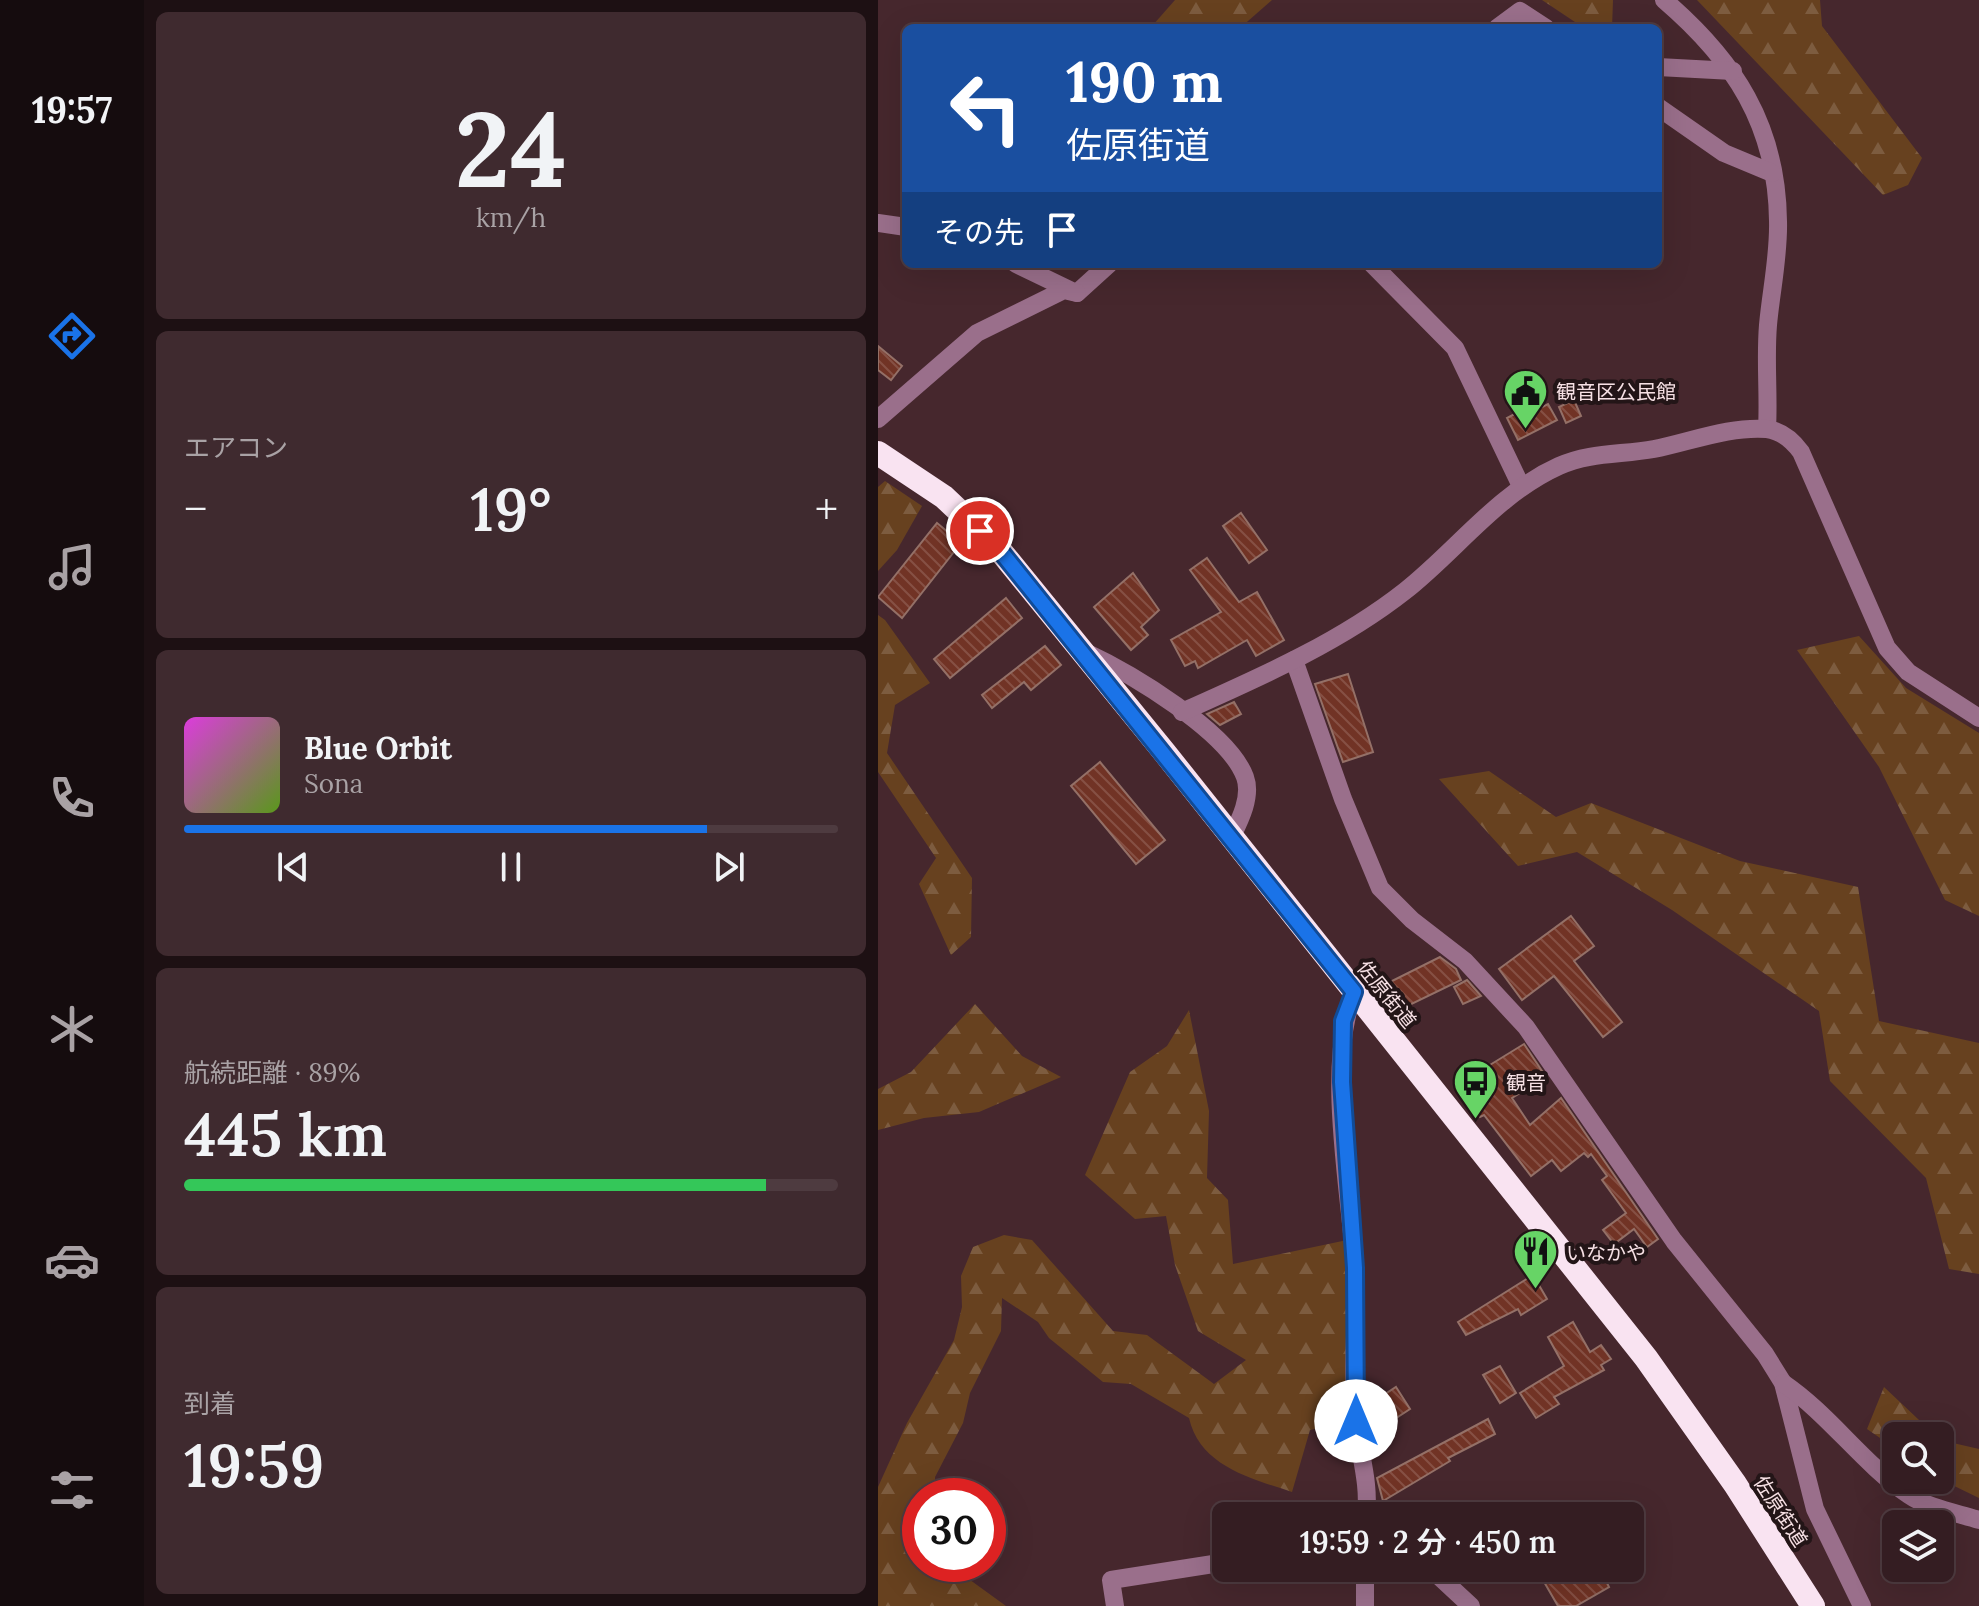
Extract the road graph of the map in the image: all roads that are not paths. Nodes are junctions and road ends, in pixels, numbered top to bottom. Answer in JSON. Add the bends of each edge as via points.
{"nodes":[{"id":1,"x":1664,"y":0,"type":"edge"},
{"id":2,"x":1502,"y":24,"type":"edge"},
{"id":3,"x":1540,"y":24,"type":"edge"},
{"id":4,"x":1662,"y":67,"type":"edge"},
{"id":5,"x":1733,"y":71,"type":"junction"},
{"id":6,"x":1662,"y":110,"type":"edge"},
{"id":7,"x":1772,"y":173,"type":"junction"},
{"id":8,"x":878,"y":223,"type":"edge"},
{"id":9,"x":902,"y":226,"type":"edge"},
{"id":10,"x":1024,"y":268,"type":"edge"},
{"id":11,"x":1105,"y":268,"type":"edge"},
{"id":12,"x":1376,"y":268,"type":"edge"},
{"id":13,"x":1077,"y":293,"type":"junction"},
{"id":14,"x":878,"y":419,"type":"edge"},
{"id":15,"x":1767,"y":429,"type":"junction"},
{"id":16,"x":878,"y":453,"type":"edge"},
{"id":17,"x":1521,"y":486,"type":"junction"},
{"id":18,"x":1082,"y":651,"type":"junction"},
{"id":19,"x":1294,"y":660,"type":"junction"},
{"id":20,"x":1182,"y":712,"type":"junction"},
{"id":21,"x":1979,"y":718,"type":"edge"},
{"id":22,"x":1232,"y":836,"type":"junction"},
{"id":23,"x":1354,"y":992,"type":"junction"},
{"id":24,"x":1783,"y":1383,"type":"junction"},
{"id":25,"x":1366,"y":1502,"type":"edge"},
{"id":26,"x":1979,"y":1520,"type":"edge"},
{"id":27,"x":1212,"y":1564,"type":"edge"},
{"id":28,"x":1365,"y":1582,"type":"edge"},
{"id":29,"x":1445,"y":1582,"type":"edge"},
{"id":30,"x":1115,"y":1606,"type":"edge"},
{"id":31,"x":1365,"y":1606,"type":"edge"},
{"id":32,"x":1471,"y":1606,"type":"edge"},
{"id":33,"x":1813,"y":1606,"type":"edge"},
{"id":34,"x":1862,"y":1606,"type":"edge"}],
"edges":[{"from":1,"to":5,"type":"street","via":[[1699,30]]},
{"from":2,"to":3,"type":"street","via":[[1520,11]]},
{"from":4,"to":5,"type":"street"},
{"from":5,"to":7,"type":"street","via":[[1753,104]]},
{"from":6,"to":7,"type":"street","via":[[1724,153]]},
{"from":7,"to":15,"type":"street","via":[[1778,220],[1767,335]]},
{"from":8,"to":9,"type":"street"},
{"from":10,"to":13,"type":"street"},
{"from":11,"to":13,"type":"street"},
{"from":12,"to":17,"type":"street","via":[[1455,348]]},
{"from":13,"to":14,"type":"street","via":[[1064,290],[977,333]]},
{"from":15,"to":17,"type":"street","via":[[1585,456]]},
{"from":15,"to":21,"type":"street","via":[[1801,452],[1887,648],[1908,672]]},
{"from":16,"to":18,"type":"highway","name":"佐原街道","via":[[944,497],[998,548]]},
{"from":17,"to":19,"type":"street","via":[[1405,591]]},
{"from":18,"to":20,"type":"street","via":[[1129,673]]},
{"from":18,"to":22,"type":"highway","name":"佐原街道"},
{"from":19,"to":20,"type":"street"},
{"from":19,"to":24,"type":"street","via":[[1380,888],[1465,961],[1526,1027],[1606,1147]]},
{"from":20,"to":22,"type":"street","via":[[1231,752],[1247,780],[1244,813]]},
{"from":22,"to":23,"type":"highway","name":"佐原街道"},
{"from":23,"to":25,"type":"street","via":[[1343,1021],[1342,1082],[1355,1268],[1356,1421],[1366,1463]]},
{"from":23,"to":33,"type":"highway","name":"佐原街道","via":[[1646,1358]]},
{"from":24,"to":26,"type":"street","via":[[1911,1497]]},
{"from":24,"to":34,"type":"street","via":[[1815,1509]]},
{"from":27,"to":30,"type":"street","via":[[1111,1580]]},
{"from":28,"to":31,"type":"street"},
{"from":29,"to":32,"type":"street"}]}
